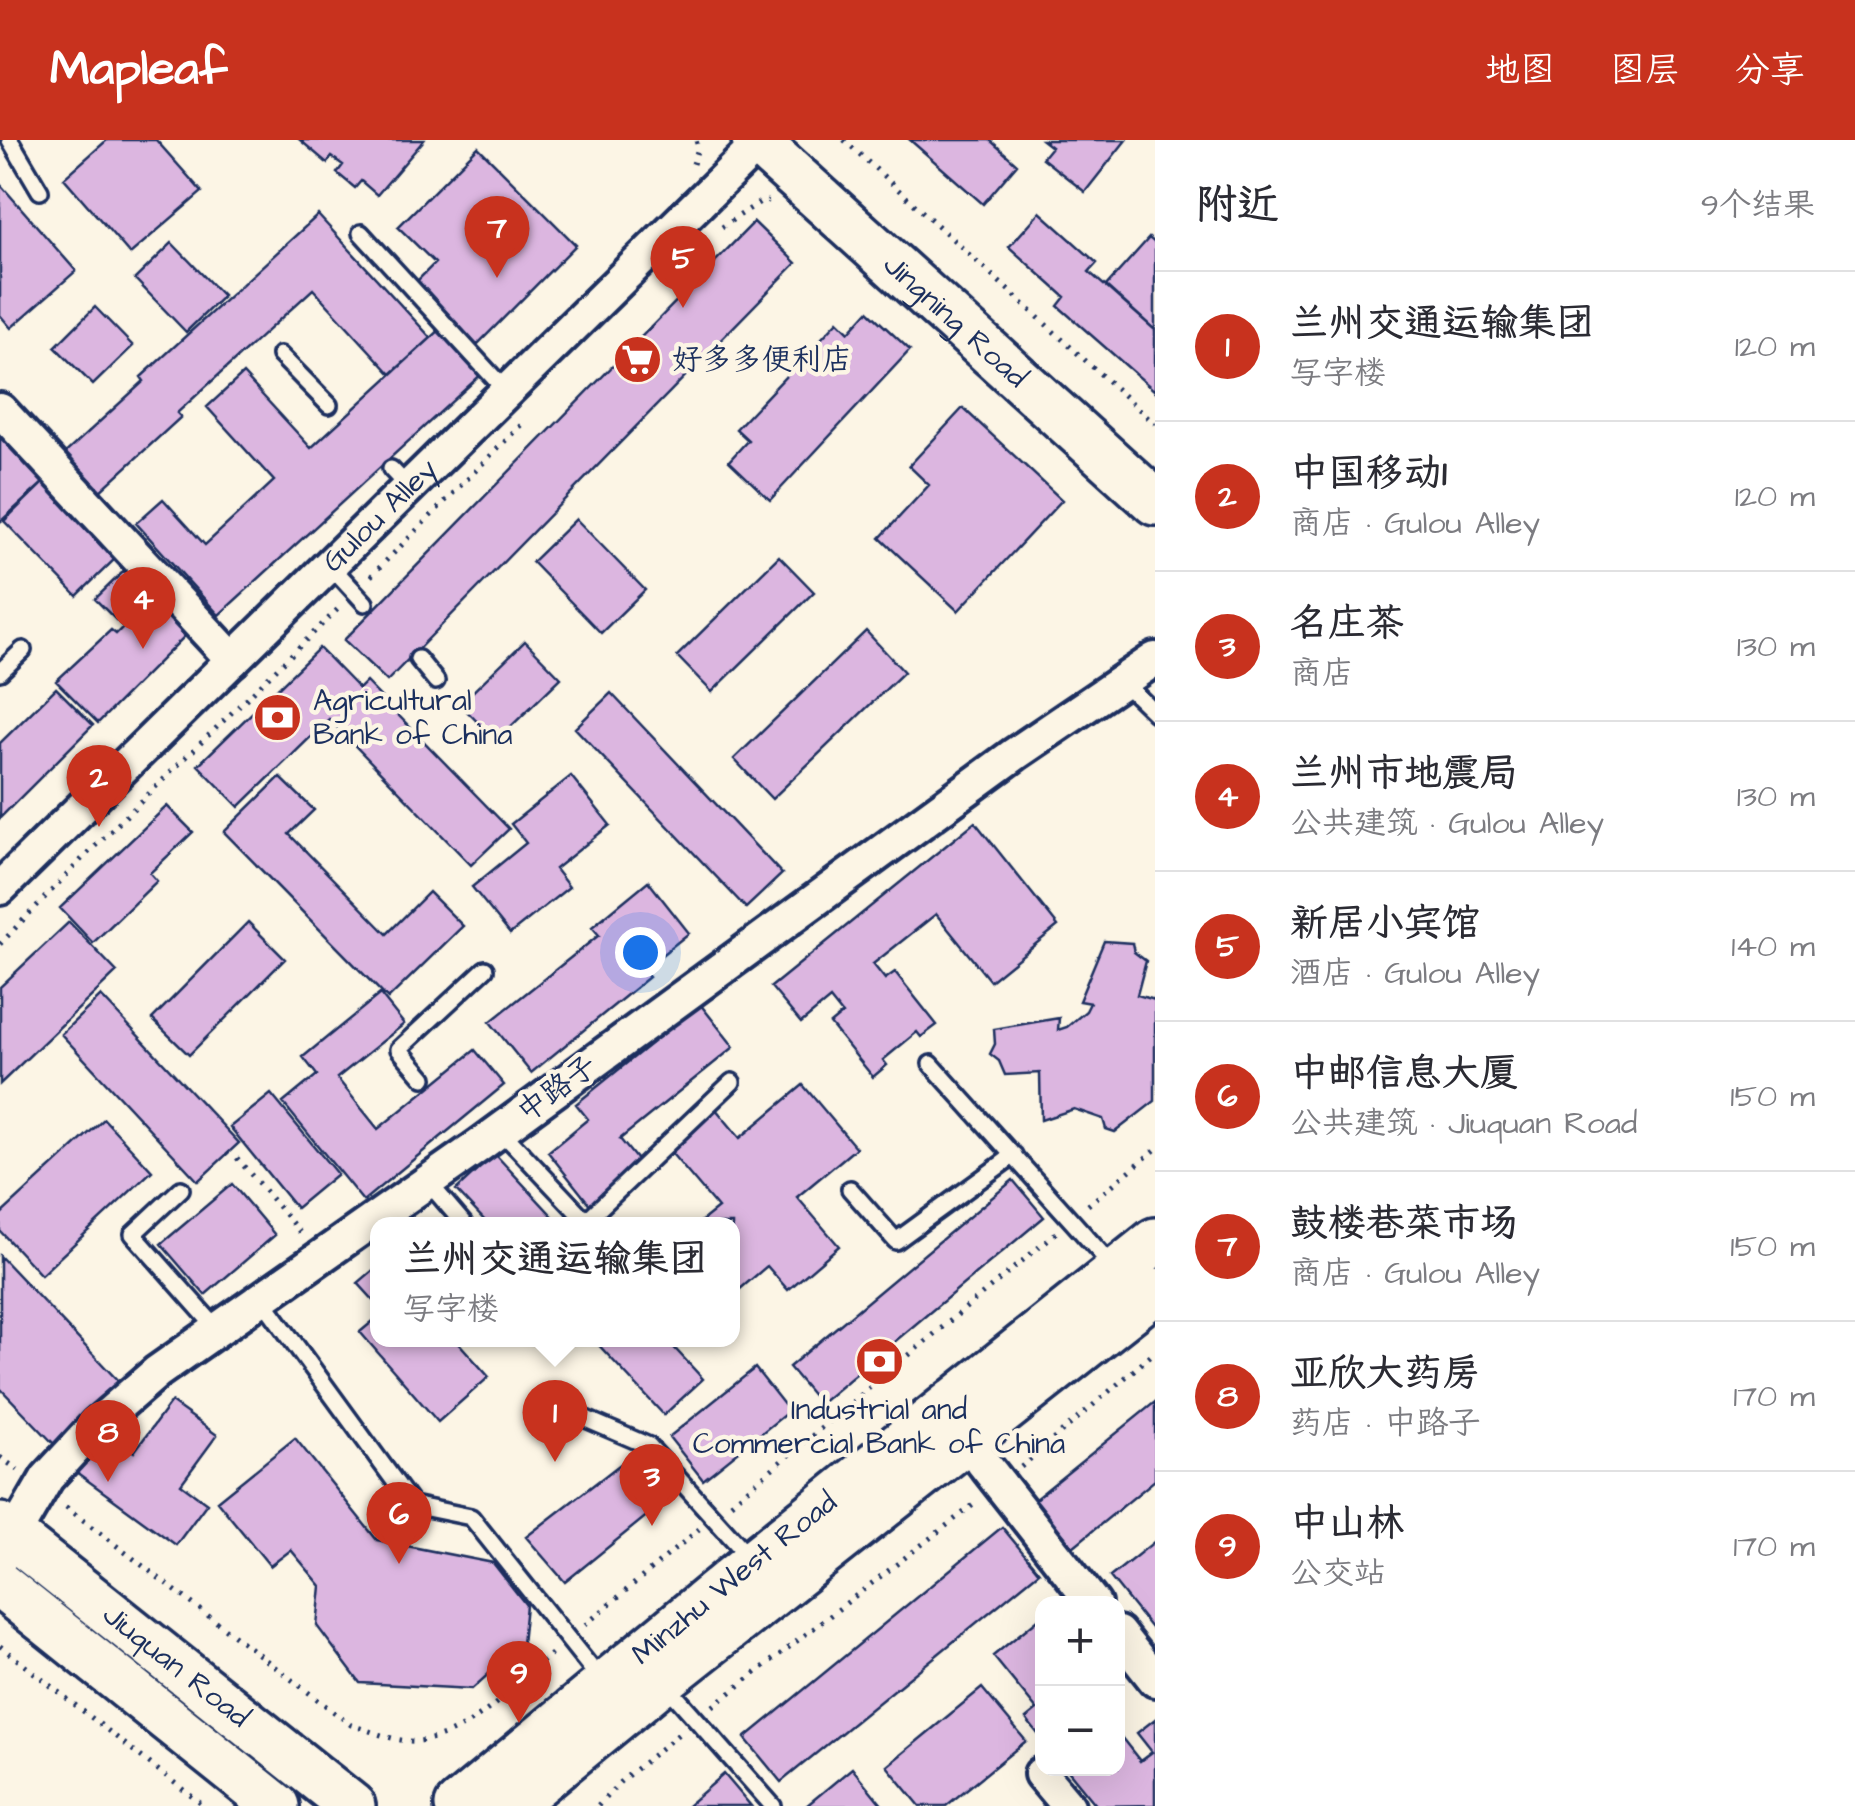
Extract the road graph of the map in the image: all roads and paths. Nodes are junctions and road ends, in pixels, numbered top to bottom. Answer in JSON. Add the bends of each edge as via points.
{"nodes":[{"id":1,"x":10,"y":140,"type":"edge"},
{"id":2,"x":844,"y":140,"type":"edge"},
{"id":3,"x":759,"y":141,"type":"edge"},
{"id":4,"x":40,"y":191,"type":"dead end"},
{"id":5,"x":776,"y":200,"type":"dead end"},
{"id":6,"x":361,"y":233,"type":"dead end"},
{"id":7,"x":710,"y":235,"type":"dead end"},
{"id":8,"x":280,"y":355,"type":"dead end"},
{"id":9,"x":507,"y":392,"type":"junction"},
{"id":10,"x":329,"y":405,"type":"dead end"},
{"id":11,"x":0,"y":410,"type":"edge"},
{"id":12,"x":532,"y":414,"type":"dead end"},
{"id":13,"x":1155,"y":424,"type":"edge"},
{"id":14,"x":1155,"y":502,"type":"edge"},
{"id":15,"x":330,"y":565,"type":"junction"},
{"id":16,"x":360,"y":598,"type":"junction"},
{"id":17,"x":24,"y":650,"type":"dead end"},
{"id":18,"x":418,"y":659,"type":"dead end"},
{"id":19,"x":1155,"y":659,"type":"edge"},
{"id":20,"x":233,"y":660,"type":"junction"},
{"id":21,"x":0,"y":672,"type":"edge"},
{"id":22,"x":1122,"y":681,"type":"junction"},
{"id":23,"x":436,"y":682,"type":"dead end"},
{"id":24,"x":1155,"y":713,"type":"edge"},
{"id":25,"x":0,"y":888,"type":"edge"},
{"id":26,"x":0,"y":944,"type":"edge"},
{"id":27,"x":485,"y":969,"type":"dead end"},
{"id":28,"x":931,"y":1064,"type":"dead end"},
{"id":29,"x":424,"y":1078,"type":"dead end"},
{"id":30,"x":732,"y":1082,"type":"dead end"},
{"id":31,"x":482,"y":1135,"type":"junction"},
{"id":32,"x":1155,"y":1150,"type":"edge"},
{"id":33,"x":1014,"y":1155,"type":"junction"},
{"id":34,"x":237,"y":1158,"type":"dead end"},
{"id":35,"x":428,"y":1182,"type":"junction"},
{"id":36,"x":181,"y":1188,"type":"dead end"},
{"id":37,"x":850,"y":1189,"type":"dead end"},
{"id":38,"x":379,"y":1217,"type":"edge"},
{"id":39,"x":458,"y":1217,"type":"edge"},
{"id":40,"x":581,"y":1217,"type":"edge"},
{"id":41,"x":590,"y":1217,"type":"edge"},
{"id":42,"x":1071,"y":1220,"type":"junction"},
{"id":43,"x":370,"y":1223,"type":"edge"},
{"id":44,"x":1155,"y":1241,"type":"edge"},
{"id":45,"x":321,"y":1258,"type":"junction"},
{"id":46,"x":1136,"y":1281,"type":"edge"},
{"id":47,"x":262,"y":1298,"type":"junction"},
{"id":48,"x":218,"y":1330,"type":"junction"},
{"id":49,"x":1155,"y":1352,"type":"edge"},
{"id":50,"x":586,"y":1420,"type":"dead end"},
{"id":51,"x":966,"y":1442,"type":"junction"},
{"id":52,"x":0,"y":1457,"type":"edge"},
{"id":53,"x":1000,"y":1484,"type":"junction"},
{"id":54,"x":41,"y":1488,"type":"junction"},
{"id":55,"x":713,"y":1517,"type":"junction"},
{"id":56,"x":5,"y":1540,"type":"edge"},
{"id":57,"x":754,"y":1562,"type":"junction"},
{"id":58,"x":0,"y":1586,"type":"edge"},
{"id":59,"x":1088,"y":1596,"type":"edge"},
{"id":60,"x":570,"y":1638,"type":"junction"},
{"id":61,"x":1125,"y":1642,"type":"edge"},
{"id":62,"x":0,"y":1646,"type":"edge"},
{"id":63,"x":1155,"y":1680,"type":"edge"},
{"id":64,"x":662,"y":1681,"type":"junction"},
{"id":65,"x":606,"y":1686,"type":"junction"},
{"id":66,"x":696,"y":1719,"type":"junction"},
{"id":67,"x":1043,"y":1776,"type":"edge"},
{"id":68,"x":204,"y":1806,"type":"edge"},
{"id":69,"x":276,"y":1806,"type":"edge"},
{"id":70,"x":352,"y":1806,"type":"edge"},
{"id":71,"x":458,"y":1806,"type":"edge"},
{"id":72,"x":510,"y":1806,"type":"edge"},
{"id":73,"x":598,"y":1806,"type":"edge"},
{"id":74,"x":773,"y":1806,"type":"edge"},
{"id":75,"x":1068,"y":1806,"type":"edge"}],
"edges":[{"from":1,"to":4,"type":"lane"},
{"from":2,"to":13,"type":"path"},
{"from":3,"to":9,"type":"street","name":"Gulou Alley"},
{"from":3,"to":14,"type":"main road","name":"Jingning Road"},
{"from":5,"to":7,"type":"path","via":[[760,202]]},
{"from":6,"to":9,"type":"lane"},
{"from":8,"to":10,"type":"lane"},
{"from":9,"to":15,"type":"street","name":"Gulou Alley","via":[[400,478]]},
{"from":11,"to":20,"type":"street"},
{"from":12,"to":16,"type":"path"},
{"from":15,"to":16,"type":"lane"},
{"from":15,"to":20,"type":"street","name":"Gulou Alley"},
{"from":16,"to":26,"type":"path","via":[[82,858]]},
{"from":17,"to":21,"type":"lane"},
{"from":18,"to":23,"type":"lane"},
{"from":19,"to":22,"type":"street","name":"中路子"},
{"from":20,"to":25,"type":"street","name":"Gulou Alley"},
{"from":22,"to":24,"type":"lane"},
{"from":22,"to":31,"type":"street","name":"中路子"},
{"from":27,"to":29,"type":"lane","via":[[399,1049]]},
{"from":28,"to":33,"type":"lane"},
{"from":30,"to":41,"type":"lane"},
{"from":31,"to":35,"type":"street","name":"中路子"},
{"from":31,"to":40,"type":"lane"},
{"from":32,"to":42,"type":"path"},
{"from":33,"to":37,"type":"lane","via":[[896,1240]]},
{"from":33,"to":42,"type":"lane"},
{"from":34,"to":45,"type":"path"},
{"from":35,"to":38,"type":"street","name":"中路子"},
{"from":35,"to":39,"type":"lane"},
{"from":36,"to":48,"type":"lane","via":[[133,1234]]},
{"from":42,"to":46,"type":"lane"},
{"from":42,"to":55,"type":"path"},
{"from":43,"to":45,"type":"street","name":"中路子"},
{"from":44,"to":46,"type":"main road","name":"Minzhu West Road"},
{"from":45,"to":47,"type":"street","name":"中路子"},
{"from":46,"to":51,"type":"main road","name":"Minzhu West Road"},
{"from":46,"to":57,"type":"main road","name":"Minzhu West Road"},
{"from":47,"to":48,"type":"street","name":"中路子"},
{"from":47,"to":60,"type":"lane","via":[[412,1505],[471,1516]]},
{"from":48,"to":54,"type":"street","name":"中路子","via":[[97,1424]]},
{"from":49,"to":53,"type":"path"},
{"from":50,"to":55,"type":"lane","via":[[649,1446]]},
{"from":51,"to":53,"type":"street"},
{"from":51,"to":64,"type":"main road","name":"Minzhu West Road"},
{"from":52,"to":54,"type":"path"},
{"from":53,"to":59,"type":"street"},
{"from":53,"to":66,"type":"path"},
{"from":54,"to":56,"type":"street","name":"中路子"},
{"from":54,"to":60,"type":"path","via":[[351,1725],[400,1740],[460,1731]]},
{"from":55,"to":57,"type":"lane"},
{"from":55,"to":60,"type":"path"},
{"from":56,"to":70,"type":"main road","name":"Jiuquan Road"},
{"from":57,"to":65,"type":"main road","name":"Minzhu West Road"},
{"from":58,"to":69,"type":"main road","name":"Jiuquan Road"},
{"from":60,"to":65,"type":"lane"},
{"from":61,"to":63,"type":"street"},
{"from":62,"to":68,"type":"path"},
{"from":64,"to":66,"type":"lane"},
{"from":64,"to":72,"type":"main road","name":"Minzhu West Road"},
{"from":65,"to":71,"type":"main road","name":"Minzhu West Road"},
{"from":66,"to":73,"type":"path"},
{"from":66,"to":74,"type":"lane"},
{"from":67,"to":75,"type":"street"}]}
